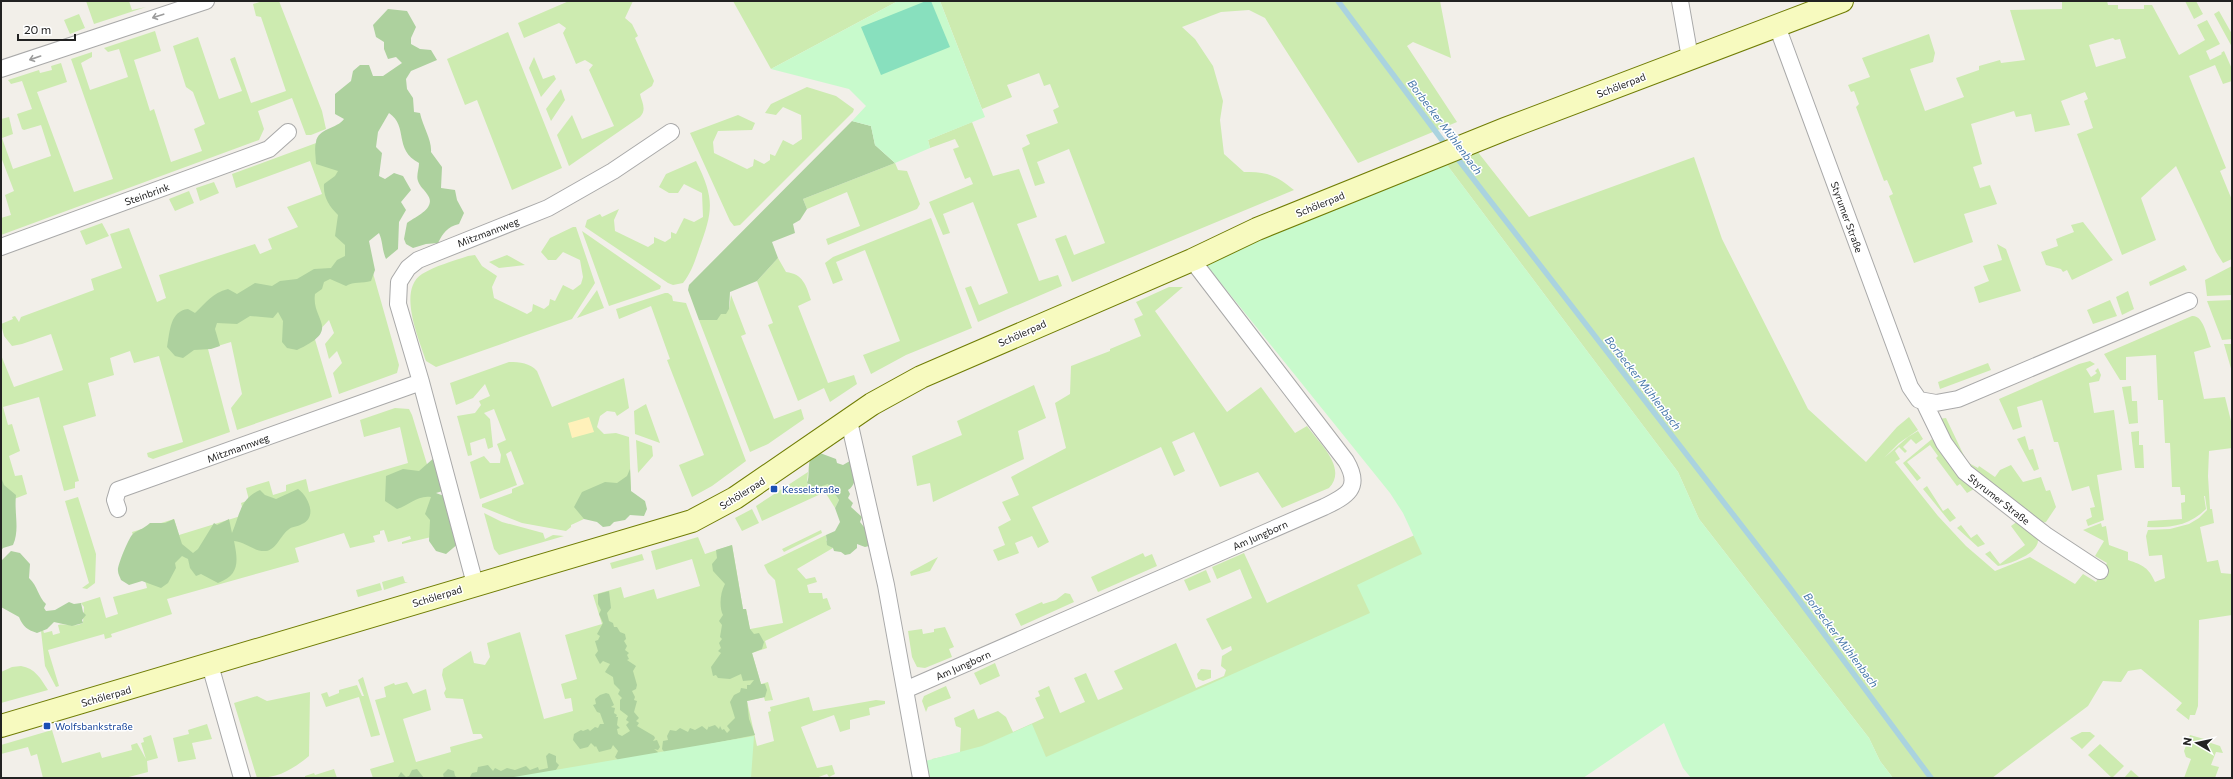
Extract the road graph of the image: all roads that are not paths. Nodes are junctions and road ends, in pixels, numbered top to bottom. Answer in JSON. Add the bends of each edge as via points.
{"nodes":[{"id":1,"x":1680,"y":1,"type":"edge"},
{"id":2,"x":1842,"y":1,"type":"edge"},
{"id":3,"x":199,"y":2,"type":"edge"},
{"id":4,"x":1808,"y":8,"type":"edge"},
{"id":5,"x":1777,"y":26,"type":"junction"},
{"id":6,"x":1690,"y":58,"type":"junction"},
{"id":7,"x":1,"y":69,"type":"edge"},
{"id":8,"x":288,"y":132,"type":"dead end"},
{"id":9,"x":671,"y":132,"type":"dead end"},
{"id":10,"x":1,"y":247,"type":"edge"},
{"id":11,"x":1192,"y":260,"type":"junction"},
{"id":12,"x":2189,"y":301,"type":"dead end"},
{"id":13,"x":422,"y":382,"type":"junction"},
{"id":14,"x":1924,"y":402,"type":"junction"},
{"id":15,"x":849,"y":421,"type":"junction"},
{"id":16,"x":118,"y":509,"type":"dead end"},
{"id":17,"x":2100,"y":571,"type":"dead end"},
{"id":18,"x":475,"y":584,"type":"junction"},
{"id":19,"x":210,"y":665,"type":"junction"},
{"id":20,"x":905,"y":690,"type":"junction"},
{"id":21,"x":1,"y":726,"type":"edge"},
{"id":22,"x":242,"y":778,"type":"edge"},
{"id":23,"x":921,"y":778,"type":"edge"}],
"edges":[{"from":1,"to":6,"type":"street"},
{"from":2,"to":4,"type":"street","name":"Schölerpad"},
{"from":3,"to":7,"type":"street","one_way":true},
{"from":4,"to":5,"type":"street","name":"Schölerpad"},
{"from":5,"to":6,"type":"street","name":"Schölerpad"},
{"from":5,"to":14,"type":"street","name":"Styrumer Straße","via":[[1910,387],[1915,397]]},
{"from":6,"to":11,"type":"street","name":"Schölerpad","via":[[1505,129],[1257,230]]},
{"from":8,"to":10,"type":"street","name":"Steinbrink","via":[[269,149]]},
{"from":9,"to":13,"type":"street","name":"Mitzmannweg","via":[[569,197],[529,216],[418,260],[408,268],[399,282],[397,298]]},
{"from":11,"to":15,"type":"street","name":"Schölerpad","via":[[921,377]]},
{"from":11,"to":20,"type":"street","name":"Am Jungborn","via":[[1346,461],[1353,475],[1352,488],[1346,496],[1324,507]]},
{"from":12,"to":14,"type":"street","via":[[1958,399],[1942,403]]},
{"from":13,"to":16,"type":"street","name":"Mitzmannweg","via":[[118,490],[115,500]]},
{"from":13,"to":18,"type":"street","name":"Mitzmannweg"},
{"from":14,"to":17,"type":"street","name":"Styrumer Straße","via":[[1944,443],[1965,472],[2047,536]]},
{"from":15,"to":18,"type":"street","name":"Schölerpad","via":[[764,480],[705,515],[662,530]]},
{"from":15,"to":20,"type":"street","via":[[870,509]]},
{"from":18,"to":19,"type":"street","name":"Schölerpad"},
{"from":19,"to":21,"type":"street","name":"Schölerpad"},
{"from":19,"to":22,"type":"street"},
{"from":20,"to":23,"type":"street"}]}
